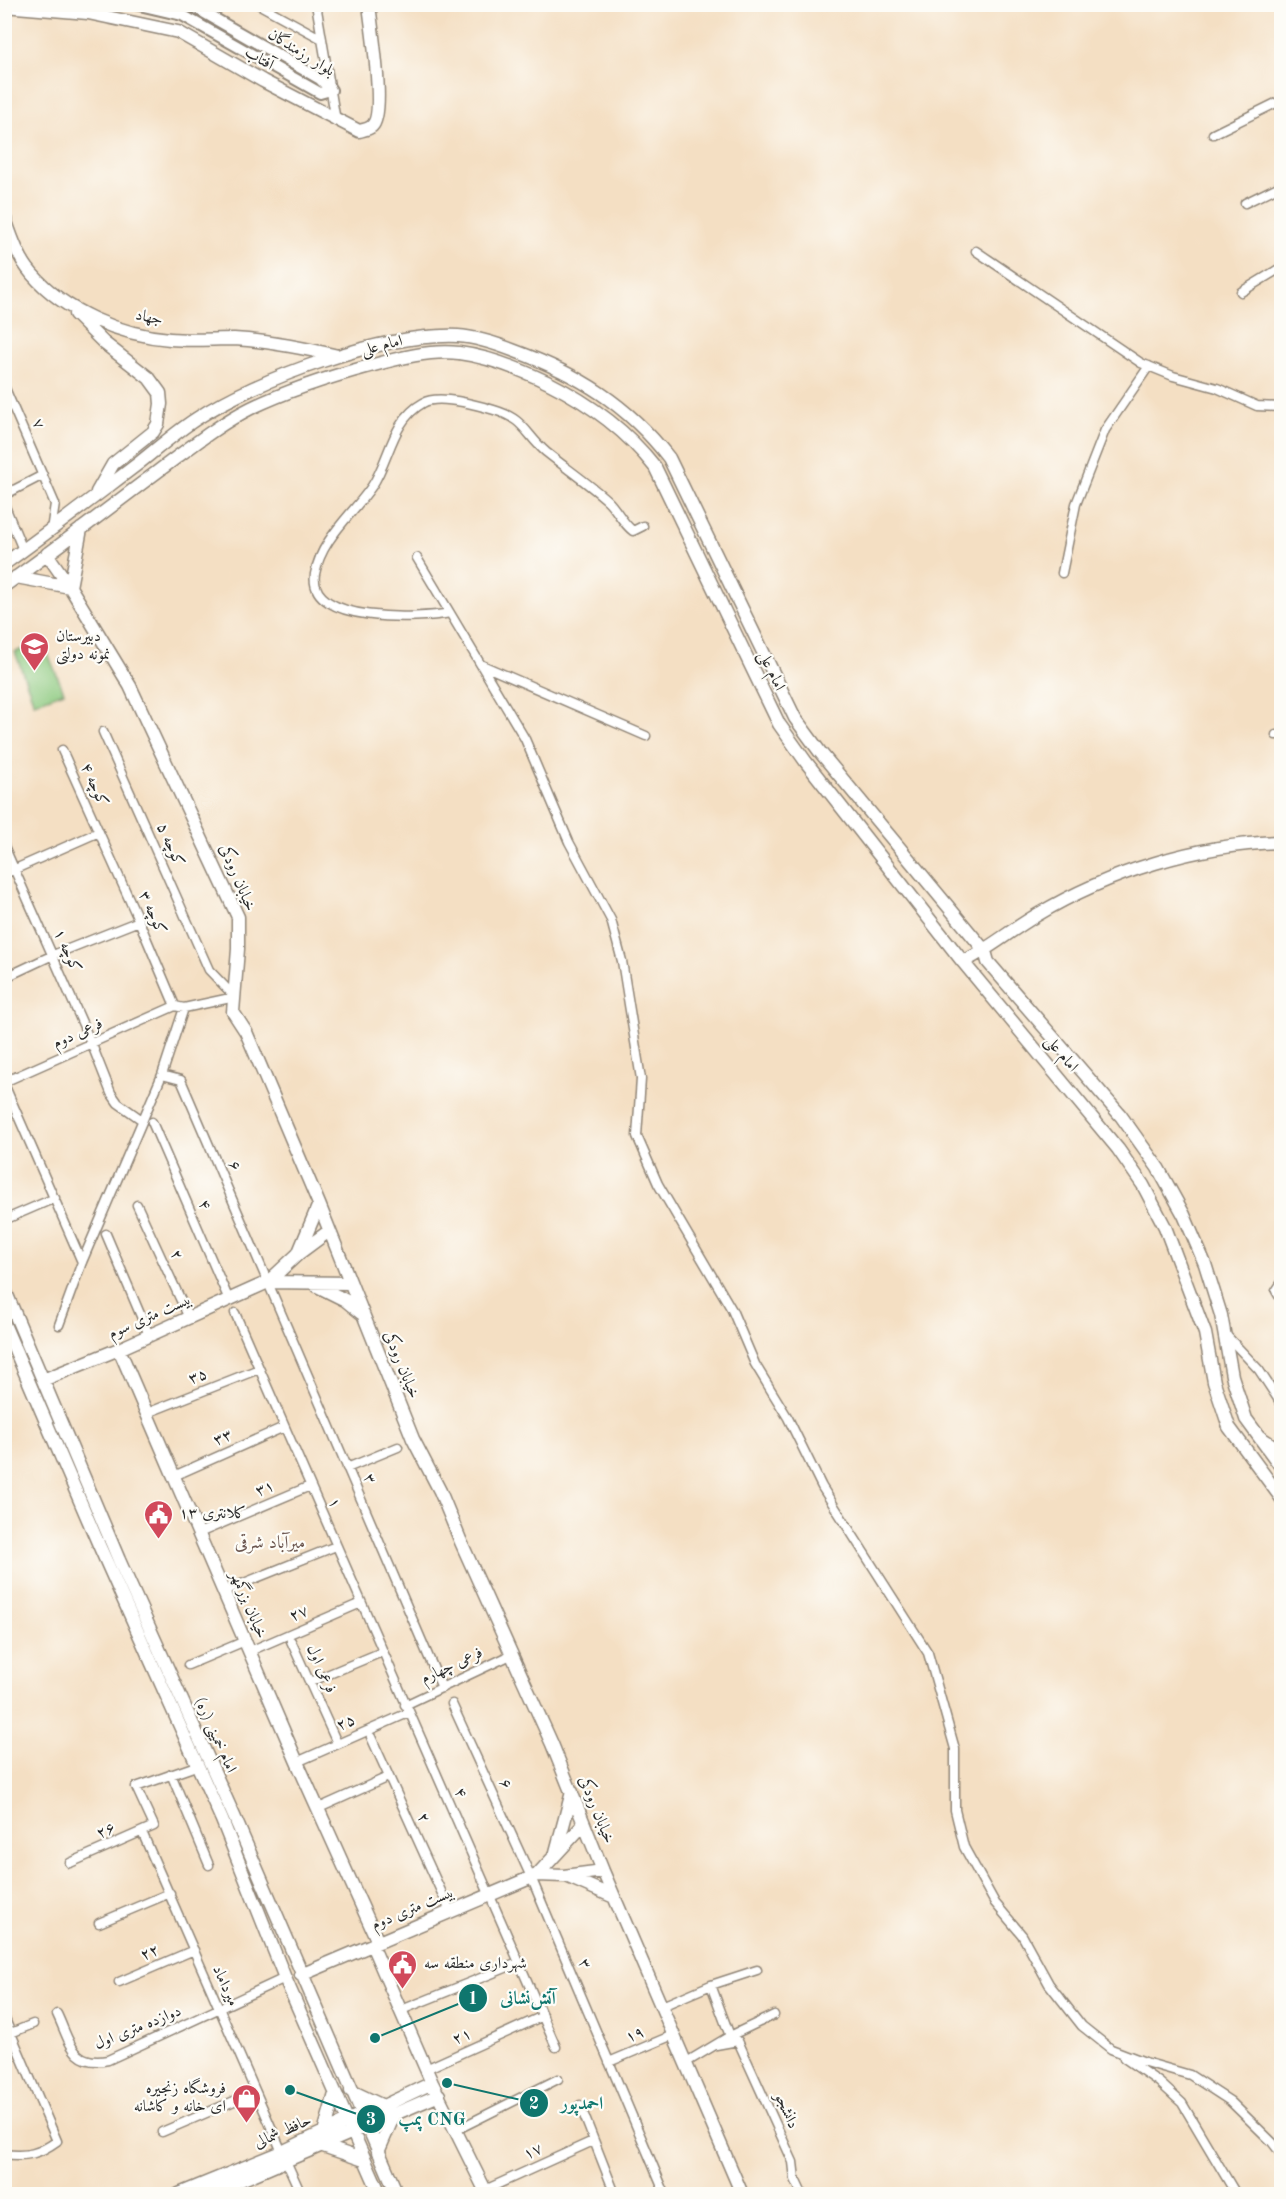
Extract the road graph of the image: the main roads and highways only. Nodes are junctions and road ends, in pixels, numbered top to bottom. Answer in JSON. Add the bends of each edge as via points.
{"nodes":[{"id":1,"x":369,"y":4,"type":"edge"},
{"id":2,"x":4,"y":6,"type":"edge"},
{"id":3,"x":91,"y":9,"type":"edge"},
{"id":4,"x":4,"y":216,"type":"edge"},
{"id":5,"x":66,"y":304,"type":"junction"},
{"id":6,"x":339,"y":357,"type":"junction"},
{"id":7,"x":94,"y":496,"type":"junction"},
{"id":8,"x":81,"y":529,"type":"junction"},
{"id":9,"x":47,"y":554,"type":"junction"},
{"id":10,"x":4,"y":564,"type":"edge"},
{"id":11,"x":16,"y":577,"type":"junction"},
{"id":12,"x":4,"y":586,"type":"edge"},
{"id":13,"x":70,"y":587,"type":"junction"},
{"id":14,"x":795,"y":718,"type":"junction"},
{"id":15,"x":781,"y":727,"type":"junction"},
{"id":16,"x":1281,"y":842,"type":"edge"},
{"id":17,"x":985,"y":951,"type":"junction"},
{"id":18,"x":963,"y":962,"type":"junction"},
{"id":19,"x":319,"y":1204,"type":"junction"},
{"id":20,"x":329,"y":1231,"type":"junction"},
{"id":21,"x":298,"y":1254,"type":"junction"},
{"id":22,"x":268,"y":1282,"type":"junction"},
{"id":23,"x":311,"y":1283,"type":"junction"},
{"id":24,"x":350,"y":1283,"type":"junction"},
{"id":25,"x":4,"y":1288,"type":"edge"},
{"id":26,"x":363,"y":1314,"type":"junction"},
{"id":27,"x":4,"y":1324,"type":"edge"},
{"id":28,"x":119,"y":1349,"type":"junction"},
{"id":29,"x":44,"y":1380,"type":"junction"},
{"id":30,"x":1246,"y":1419,"type":"junction"},
{"id":31,"x":1228,"y":1427,"type":"junction"},
{"id":32,"x":1281,"y":1468,"type":"edge"},
{"id":33,"x":1281,"y":1499,"type":"edge"},
{"id":34,"x":572,"y":1792,"type":"junction"},
{"id":35,"x":228,"y":1818,"type":"junction"},
{"id":36,"x":584,"y":1824,"type":"junction"},
{"id":37,"x":555,"y":1854,"type":"junction"},
{"id":38,"x":603,"y":1871,"type":"junction"},
{"id":39,"x":534,"y":1876,"type":"junction"},
{"id":40,"x":564,"y":1876,"type":"junction"},
{"id":41,"x":614,"y":1897,"type":"junction"},
{"id":42,"x":375,"y":1943,"type":"junction"},
{"id":43,"x":301,"y":1975,"type":"junction"},
{"id":44,"x":432,"y":2083,"type":"junction"},
{"id":45,"x":352,"y":2093,"type":"junction"},
{"id":46,"x":439,"y":2095,"type":"junction"},
{"id":47,"x":337,"y":2098,"type":"junction"},
{"id":48,"x":383,"y":2106,"type":"junction"},
{"id":49,"x":394,"y":2115,"type":"junction"},
{"id":50,"x":364,"y":2119,"type":"junction"},
{"id":51,"x":349,"y":2125,"type":"junction"},
{"id":52,"x":324,"y":2132,"type":"junction"},
{"id":53,"x":323,"y":2146,"type":"junction"},
{"id":54,"x":377,"y":2151,"type":"junction"},
{"id":55,"x":284,"y":2156,"type":"junction"},
{"id":56,"x":363,"y":2159,"type":"junction"},
{"id":57,"x":486,"y":2192,"type":"edge"},
{"id":58,"x":179,"y":2194,"type":"edge"},
{"id":59,"x":208,"y":2194,"type":"edge"},
{"id":60,"x":380,"y":2194,"type":"edge"},
{"id":61,"x":397,"y":2194,"type":"edge"},
{"id":62,"x":742,"y":2194,"type":"edge"}],
"edges":[{"from":1,"to":3,"type":"main road","name":"آفتاب","via":[[378,92],[376,119],[371,127],[359,132],[178,32]]},
{"from":2,"to":3,"type":"main road","name":"آفتاب"},
{"from":4,"to":5,"type":"main road","name":"جهاد","via":[[14,245],[31,273]]},
{"from":5,"to":6,"type":"main road","name":"جهاد","via":[[87,316],[152,337],[254,341],[297,346]]},
{"from":5,"to":7,"type":"main road","via":[[104,343],[149,378],[160,393],[158,424],[153,432],[113,464]]},
{"from":6,"to":7,"type":"main road","name":"امام علی","via":[[286,374],[196,419]]},
{"from":6,"to":14,"type":"main road","name":"امام علی","via":[[427,336],[460,336],[541,360],[626,411],[669,458]]},
{"from":7,"to":10,"type":"main road","name":"امام علی"},
{"from":8,"to":9,"type":"main road","name":"امام علی"},
{"from":8,"to":13,"type":"main road"},
{"from":8,"to":15,"type":"main road","name":"امام علی","via":[[210,434],[249,409],[292,390],[428,353],[459,353],[489,359],[577,397],[637,444],[664,484]]},
{"from":9,"to":11,"type":"main road","name":"امام علی"},
{"from":9,"to":13,"type":"main road","name":"خیابان رودکی"},
{"from":11,"to":12,"type":"main road","name":"امام علی"},
{"from":11,"to":13,"type":"main road"},
{"from":13,"to":19,"type":"main road","name":"خیابان رودکی","via":[[130,686],[238,917],[233,1012],[246,1032]]},
{"from":14,"to":15,"type":"main road"},
{"from":14,"to":17,"type":"main road","name":"امام علی"},
{"from":15,"to":18,"type":"main road","name":"امام علی"},
{"from":16,"to":17,"type":"main road","via":[[1202,852],[1138,869],[1037,915]]},
{"from":17,"to":18,"type":"main road"},
{"from":17,"to":30,"type":"main road","name":"امام علی","via":[[988,962],[1121,1116],[1158,1168],[1205,1264]]},
{"from":18,"to":31,"type":"main road","name":"امام علی","via":[[1118,1149],[1143,1185],[1165,1227],[1205,1333]]},
{"from":19,"to":20,"type":"main road","name":"خیابان رودکی"},
{"from":19,"to":21,"type":"main road"},
{"from":20,"to":21,"type":"main road","name":"بیست متری سوم"},
{"from":20,"to":24,"type":"main road","name":"خیابان رودکی"},
{"from":21,"to":22,"type":"main road","name":"بیست متری سوم"},
{"from":22,"to":23,"type":"main road","name":"بیست متری سوم"},
{"from":22,"to":28,"type":"main road","name":"بیست متری سوم"},
{"from":23,"to":24,"type":"main road","name":"بیست متری سوم"},
{"from":23,"to":26,"type":"main road","via":[[332,1292]]},
{"from":24,"to":26,"type":"main road","name":"خیابان رودکی"},
{"from":25,"to":29,"type":"main road","name":"امام خمینی (ره)"},
{"from":26,"to":34,"type":"main road","name":"خیابان رودکی","via":[[413,1440],[440,1491]]},
{"from":27,"to":35,"type":"main road","name":"امام خمینی (ره)","via":[[196,1766]]},
{"from":28,"to":29,"type":"main road","name":"بیست متری سوم"},
{"from":28,"to":42,"type":"main road","name":"خیابان بزرگمهر"},
{"from":29,"to":35,"type":"main road","name":"امام خمینی (ره)"},
{"from":30,"to":31,"type":"main road"},
{"from":30,"to":32,"type":"main road","name":"امام علی"},
{"from":31,"to":33,"type":"main road","name":"امام علی"},
{"from":34,"to":36,"type":"main road","name":"خیابان رودکی"},
{"from":34,"to":37,"type":"main road"},
{"from":35,"to":43,"type":"main road","name":"امام خمینی (ره)"},
{"from":35,"to":47,"type":"main road","name":"امام خمینی (ره)","via":[[285,1978]]},
{"from":36,"to":37,"type":"main road","name":"بیست متری دوم"},
{"from":36,"to":38,"type":"main road","name":"خیابان رودکی"},
{"from":37,"to":39,"type":"main road","name":"بیست متری دوم"},
{"from":38,"to":40,"type":"main road","name":"بیست متری دوم"},
{"from":38,"to":41,"type":"main road","name":"خیابان رودکی"},
{"from":39,"to":40,"type":"main road","name":"بیست متری دوم"},
{"from":39,"to":42,"type":"main road","name":"بیست متری دوم"},
{"from":40,"to":41,"type":"main road"},
{"from":41,"to":62,"type":"main road","name":"خیابان رودکی"},
{"from":42,"to":43,"type":"main road","name":"بیست متری دوم"},
{"from":42,"to":44,"type":"main road","name":"خیابان بزرگمهر","via":[[399,2011]]},
{"from":43,"to":45,"type":"main road","name":"امام خمینی (ره)"},
{"from":44,"to":46,"type":"main road"},
{"from":44,"to":48,"type":"main road","name":"حافظ شمالی"},
{"from":45,"to":47,"type":"main road","via":[[350,2099]]},
{"from":45,"to":48,"type":"main road"},
{"from":45,"to":50,"type":"main road","name":"امام خمینی (ره)"},
{"from":46,"to":49,"type":"main road","name":"حافظ شمالی"},
{"from":46,"to":57,"type":"main road"},
{"from":47,"to":51,"type":"main road","name":"امام خمینی (ره)"},
{"from":47,"to":52,"type":"main road"},
{"from":48,"to":50,"type":"main road","name":"حافظ شمالی"},
{"from":49,"to":50,"type":"main road","name":"حافظ شمالی"},
{"from":49,"to":54,"type":"main road"},
{"from":50,"to":51,"type":"main road","name":"حافظ شمالی"},
{"from":50,"to":54,"type":"main road","name":"امام خمینی (ره)"},
{"from":51,"to":52,"type":"main road","name":"حافظ شمالی"},
{"from":51,"to":53,"type":"main road","name":"حافظ شمالی"},
{"from":51,"to":56,"type":"main road","name":"امام خمینی (ره)"},
{"from":52,"to":55,"type":"main road","name":"حافظ شمالی"},
{"from":53,"to":55,"type":"main road","name":"حافظ شمالی"},
{"from":53,"to":56,"type":"main road"},
{"from":54,"to":56,"type":"main road"},
{"from":54,"to":61,"type":"main road","name":"امام خمینی (ره)"},
{"from":55,"to":58,"type":"main road","name":"حافظ شمالی"},
{"from":55,"to":59,"type":"main road","name":"حافظ شمالی"},
{"from":56,"to":60,"type":"main road","name":"امام خمینی (ره)"}]}
